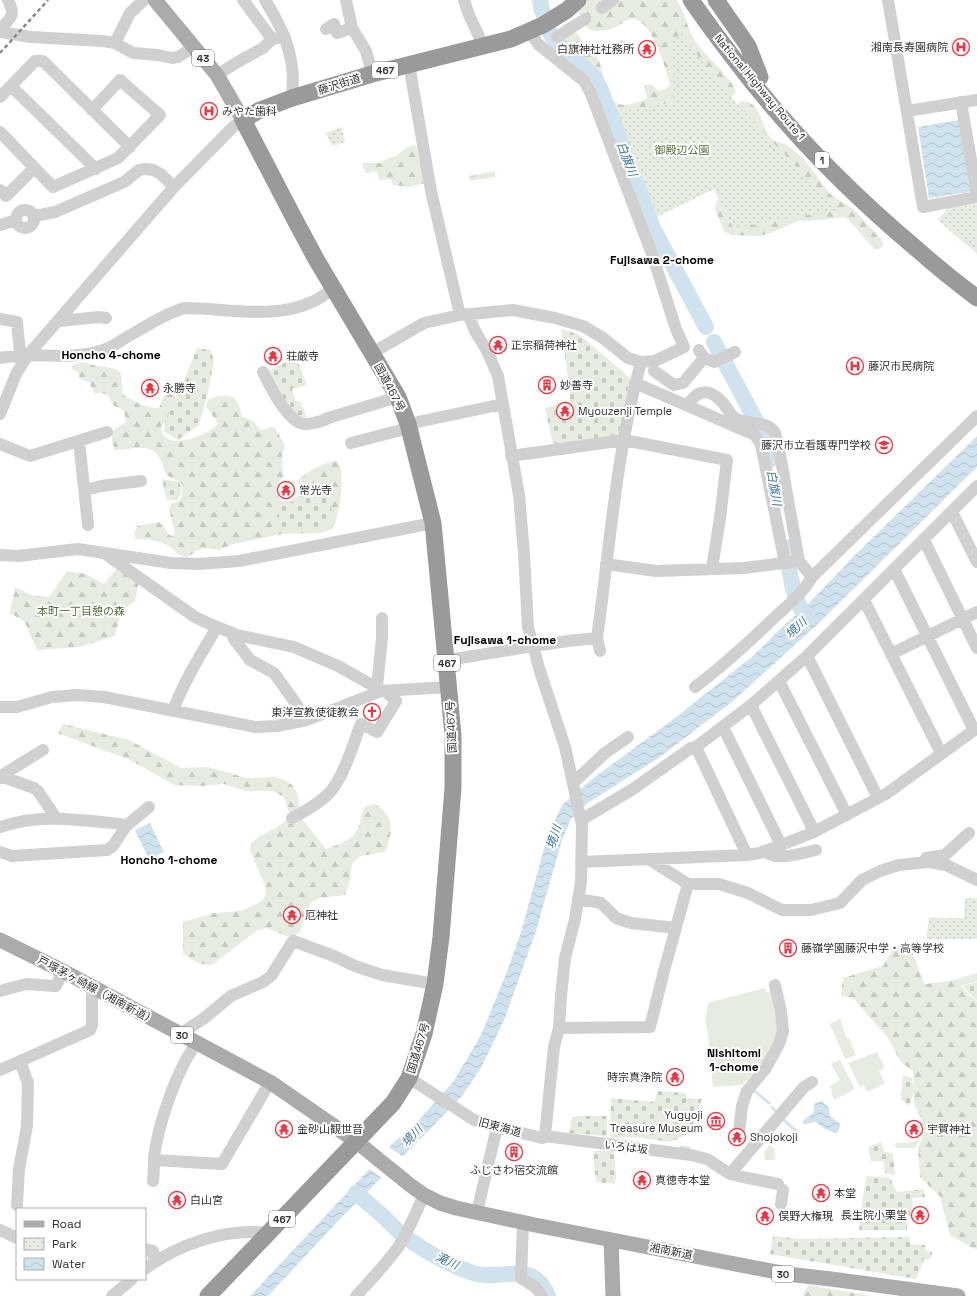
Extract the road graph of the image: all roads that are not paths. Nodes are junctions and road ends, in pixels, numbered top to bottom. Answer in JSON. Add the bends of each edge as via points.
{"nodes":[{"id":1,"x":8,"y":0,"type":"edge"},
{"id":2,"x":144,"y":0,"type":"edge"},
{"id":3,"x":156,"y":0,"type":"edge"},
{"id":4,"x":243,"y":0,"type":"edge"},
{"id":5,"x":265,"y":0,"type":"edge"},
{"id":6,"x":346,"y":0,"type":"edge"},
{"id":7,"x":464,"y":0,"type":"edge"},
{"id":8,"x":578,"y":0,"type":"edge"},
{"id":9,"x":613,"y":0,"type":"edge"},
{"id":10,"x":691,"y":0,"type":"edge"},
{"id":11,"x":703,"y":0,"type":"edge"},
{"id":12,"x":716,"y":0,"type":"edge"},
{"id":13,"x":888,"y":0,"type":"edge"},
{"id":14,"x":602,"y":8,"type":"dead end"},
{"id":15,"x":585,"y":20,"type":"dead end"},
{"id":16,"x":542,"y":26,"type":"junction"},
{"id":17,"x":352,"y":28,"type":"junction"},
{"id":18,"x":326,"y":29,"type":"dead end"},
{"id":19,"x":0,"y":31,"type":"edge"},
{"id":20,"x":557,"y":36,"type":"dead end"},
{"id":21,"x":286,"y":37,"type":"junction"},
{"id":22,"x":272,"y":39,"type":"junction"},
{"id":23,"x":115,"y":43,"type":"junction"},
{"id":24,"x":194,"y":47,"type":"junction"},
{"id":25,"x":484,"y":47,"type":"junction"},
{"id":26,"x":409,"y":64,"type":"junction"},
{"id":27,"x":372,"y":74,"type":"junction"},
{"id":28,"x":217,"y":75,"type":"junction"},
{"id":29,"x":760,"y":77,"type":"junction"},
{"id":30,"x":11,"y":86,"type":"junction"},
{"id":31,"x":0,"y":97,"type":"edge"},
{"id":32,"x":292,"y":98,"type":"junction"},
{"id":33,"x":977,"y":100,"type":"edge"},
{"id":34,"x":961,"y":102,"type":"junction"},
{"id":35,"x":92,"y":110,"type":"junction"},
{"id":36,"x":907,"y":111,"type":"junction"},
{"id":37,"x":243,"y":120,"type":"junction"},
{"id":38,"x":0,"y":132,"type":"edge"},
{"id":39,"x":130,"y":147,"type":"junction"},
{"id":40,"x":34,"y":168,"type":"junction"},
{"id":41,"x":96,"y":169,"type":"junction"},
{"id":42,"x":174,"y":187,"type":"junction"},
{"id":43,"x":3,"y":193,"type":"edge"},
{"id":44,"x":977,"y":196,"type":"edge"},
{"id":45,"x":17,"y":216,"type":"junction"},
{"id":46,"x":0,"y":225,"type":"edge"},
{"id":47,"x":977,"y":285,"type":"edge"},
{"id":48,"x":333,"y":289,"type":"junction"},
{"id":49,"x":977,"y":298,"type":"edge"},
{"id":50,"x":464,"y":314,"type":"junction"},
{"id":51,"x":106,"y":318,"type":"dead end"},
{"id":52,"x":0,"y":319,"type":"edge"},
{"id":53,"x":59,"y":321,"type":"junction"},
{"id":54,"x":372,"y":353,"type":"junction"},
{"id":55,"x":727,"y":356,"type":"dead end"},
{"id":56,"x":0,"y":358,"type":"edge"},
{"id":57,"x":23,"y":359,"type":"junction"},
{"id":58,"x":640,"y":362,"type":"junction"},
{"id":59,"x":654,"y":371,"type":"dead end"},
{"id":60,"x":263,"y":372,"type":"dead end"},
{"id":61,"x":635,"y":383,"type":"junction"},
{"id":62,"x":398,"y":397,"type":"junction"},
{"id":63,"x":503,"y":404,"type":"junction"},
{"id":64,"x":688,"y":405,"type":"junction"},
{"id":65,"x":0,"y":414,"type":"edge"},
{"id":66,"x":977,"y":416,"type":"edge"},
{"id":67,"x":409,"y":426,"type":"junction"},
{"id":68,"x":107,"y":432,"type":"dead end"},
{"id":69,"x":624,"y":440,"type":"junction"},
{"id":70,"x":79,"y":441,"type":"junction"},
{"id":71,"x":0,"y":444,"type":"edge"},
{"id":72,"x":351,"y":444,"type":"dead end"},
{"id":73,"x":511,"y":456,"type":"junction"},
{"id":74,"x":141,"y":481,"type":"dead end"},
{"id":75,"x":977,"y":486,"type":"edge"},
{"id":76,"x":85,"y":490,"type":"junction"},
{"id":77,"x":952,"y":512,"type":"junction"},
{"id":78,"x":433,"y":523,"type":"junction"},
{"id":79,"x":88,"y":525,"type":"dead end"},
{"id":80,"x":924,"y":540,"type":"junction"},
{"id":81,"x":106,"y":554,"type":"junction"},
{"id":82,"x":0,"y":555,"type":"edge"},
{"id":83,"x":799,"y":561,"type":"junction"},
{"id":84,"x":977,"y":562,"type":"edge"},
{"id":85,"x":785,"y":563,"type":"junction"},
{"id":86,"x":606,"y":564,"type":"junction"},
{"id":87,"x":712,"y":568,"type":"junction"},
{"id":88,"x":894,"y":570,"type":"junction"},
{"id":89,"x":812,"y":577,"type":"junction"},
{"id":90,"x":864,"y":600,"type":"junction"},
{"id":91,"x":977,"y":612,"type":"edge"},
{"id":92,"x":382,"y":618,"type":"dead end"},
{"id":93,"x":963,"y":619,"type":"junction"},
{"id":94,"x":217,"y":627,"type":"junction"},
{"id":95,"x":231,"y":632,"type":"junction"},
{"id":96,"x":928,"y":636,"type":"junction"},
{"id":97,"x":597,"y":638,"type":"junction"},
{"id":98,"x":532,"y":645,"type":"junction"},
{"id":99,"x":977,"y":648,"type":"edge"},
{"id":100,"x":600,"y":651,"type":"dead end"},
{"id":101,"x":892,"y":654,"type":"junction"},
{"id":102,"x":807,"y":656,"type":"junction"},
{"id":103,"x":446,"y":660,"type":"junction"},
{"id":104,"x":779,"y":681,"type":"junction"},
{"id":105,"x":449,"y":687,"type":"junction"},
{"id":106,"x":696,"y":687,"type":"dead end"},
{"id":107,"x":381,"y":690,"type":"junction"},
{"id":108,"x":751,"y":705,"type":"junction"},
{"id":109,"x":0,"y":707,"type":"edge"},
{"id":110,"x":174,"y":711,"type":"junction"},
{"id":111,"x":304,"y":720,"type":"junction"},
{"id":112,"x":723,"y":727,"type":"junction"},
{"id":113,"x":976,"y":729,"type":"edge"},
{"id":114,"x":628,"y":737,"type":"dead end"},
{"id":115,"x":696,"y":747,"type":"junction"},
{"id":116,"x":43,"y":750,"type":"dead end"},
{"id":117,"x":942,"y":753,"type":"junction"},
{"id":118,"x":3,"y":778,"type":"edge"},
{"id":119,"x":574,"y":786,"type":"junction"},
{"id":120,"x":878,"y":798,"type":"junction"},
{"id":121,"x":149,"y":807,"type":"dead end"},
{"id":122,"x":847,"y":815,"type":"junction"},
{"id":123,"x":581,"y":816,"type":"junction"},
{"id":124,"x":56,"y":818,"type":"junction"},
{"id":125,"x":292,"y":818,"type":"dead end"},
{"id":126,"x":0,"y":826,"type":"edge"},
{"id":127,"x":126,"y":826,"type":"junction"},
{"id":128,"x":812,"y":833,"type":"junction"},
{"id":129,"x":969,"y":833,"type":"dead end"},
{"id":130,"x":781,"y":846,"type":"junction"},
{"id":131,"x":816,"y":850,"type":"dead end"},
{"id":132,"x":764,"y":851,"type":"junction"},
{"id":133,"x":0,"y":852,"type":"edge"},
{"id":134,"x":747,"y":855,"type":"junction"},
{"id":135,"x":650,"y":860,"type":"junction"},
{"id":136,"x":581,"y":862,"type":"junction"},
{"id":137,"x":924,"y":862,"type":"junction"},
{"id":138,"x":977,"y":880,"type":"edge"},
{"id":139,"x":688,"y":884,"type":"junction"},
{"id":140,"x":578,"y":899,"type":"junction"},
{"id":141,"x":676,"y":928,"type":"junction"},
{"id":142,"x":0,"y":940,"type":"edge"},
{"id":143,"x":62,"y":971,"type":"junction"},
{"id":144,"x":436,"y":984,"type":"junction"},
{"id":145,"x":775,"y":985,"type":"dead end"},
{"id":146,"x":92,"y":988,"type":"junction"},
{"id":147,"x":0,"y":991,"type":"edge"},
{"id":148,"x":559,"y":1028,"type":"junction"},
{"id":149,"x":180,"y":1034,"type":"junction"},
{"id":150,"x":198,"y":1043,"type":"junction"},
{"id":151,"x":20,"y":1061,"type":"junction"},
{"id":152,"x":0,"y":1070,"type":"edge"},
{"id":153,"x":409,"y":1078,"type":"junction"},
{"id":154,"x":270,"y":1082,"type":"junction"},
{"id":155,"x":812,"y":1082,"type":"dead end"},
{"id":156,"x":497,"y":1127,"type":"junction"},
{"id":157,"x":739,"y":1132,"type":"dead end"},
{"id":158,"x":544,"y":1137,"type":"junction"},
{"id":159,"x":357,"y":1142,"type":"junction"},
{"id":160,"x":154,"y":1160,"type":"junction"},
{"id":161,"x":730,"y":1174,"type":"junction"},
{"id":162,"x":153,"y":1181,"type":"dead end"},
{"id":163,"x":424,"y":1195,"type":"junction"},
{"id":164,"x":781,"y":1204,"type":"dead end"},
{"id":165,"x":17,"y":1205,"type":"dead end"},
{"id":166,"x":477,"y":1212,"type":"junction"},
{"id":167,"x":523,"y":1222,"type":"junction"},
{"id":168,"x":0,"y":1230,"type":"edge"},
{"id":169,"x":268,"y":1233,"type":"junction"},
{"id":170,"x":16,"y":1238,"type":"edge"},
{"id":171,"x":611,"y":1240,"type":"junction"},
{"id":172,"x":146,"y":1249,"type":"edge"},
{"id":173,"x":150,"y":1265,"type":"edge"},
{"id":174,"x":131,"y":1280,"type":"edge"},
{"id":175,"x":112,"y":1296,"type":"edge"},
{"id":176,"x":208,"y":1296,"type":"edge"},
{"id":177,"x":356,"y":1296,"type":"edge"},
{"id":178,"x":542,"y":1296,"type":"edge"},
{"id":179,"x":613,"y":1296,"type":"edge"},
{"id":180,"x":958,"y":1296,"type":"edge"}],
"edges":[{"from":1,"to":19,"type":"street","via":[[13,9],[12,14]]},
{"from":2,"to":23,"type":"street","via":[[130,13]]},
{"from":3,"to":24,"type":"main road","number":"43"},
{"from":4,"to":22,"type":"street"},
{"from":5,"to":21,"type":"street"},
{"from":6,"to":17,"type":"street"},
{"from":7,"to":25,"type":"street"},
{"from":8,"to":16,"type":"highway","name":"藤沢街道","number":"467"},
{"from":9,"to":14,"type":"street"},
{"from":10,"to":49,"type":"highway","name":"National Highway Route 1","number":"1","via":[[753,83],[824,162],[897,233]]},
{"from":11,"to":29,"type":"highway","name":"National Highway Route 1","number":"1"},
{"from":12,"to":29,"type":"highway","via":[[748,46]]},
{"from":13,"to":36,"type":"street"},
{"from":15,"to":20,"type":"street"},
{"from":16,"to":25,"type":"highway","name":"藤沢街道","number":"467"},
{"from":16,"to":58,"type":"street","via":[[538,44],[584,81],[592,94],[684,347],[655,361]]},
{"from":17,"to":18,"type":"street","via":[[337,33],[334,24]]},
{"from":17,"to":27,"type":"street","via":[[366,51]]},
{"from":19,"to":23,"type":"street","via":[[31,37]]},
{"from":21,"to":22,"type":"street"},
{"from":21,"to":32,"type":"street","via":[[292,68]]},
{"from":22,"to":28,"type":"street","via":[[263,48]]},
{"from":23,"to":24,"type":"street","via":[[134,53],[172,58]]},
{"from":24,"to":28,"type":"main road","number":"43"},
{"from":25,"to":26,"type":"highway","name":"藤沢街道","number":"467"},
{"from":26,"to":27,"type":"highway","name":"藤沢街道","number":"467"},
{"from":26,"to":50,"type":"street","via":[[431,191]]},
{"from":27,"to":32,"type":"highway","name":"藤沢街道","number":"467"},
{"from":28,"to":37,"type":"main road","number":"43"},
{"from":29,"to":47,"type":"highway","name":"National Highway Route 1","number":"1","via":[[867,191]]},
{"from":30,"to":31,"type":"street"},
{"from":30,"to":35,"type":"street","via":[[35,61],[43,61]]},
{"from":30,"to":41,"type":"street"},
{"from":32,"to":37,"type":"highway","name":"藤沢街道","number":"467","via":[[258,111]]},
{"from":33,"to":34,"type":"street"},
{"from":34,"to":36,"type":"street"},
{"from":34,"to":44,"type":"street"},
{"from":35,"to":39,"type":"street"},
{"from":35,"to":39,"type":"street","via":[[120,80],[160,115]]},
{"from":36,"to":44,"type":"street","via":[[923,207]]},
{"from":37,"to":42,"type":"street"},
{"from":37,"to":48,"type":"highway","name":"国道467号","number":"467"},
{"from":38,"to":40,"type":"street"},
{"from":39,"to":41,"type":"street","via":[[114,162]]},
{"from":40,"to":41,"type":"street","via":[[53,187]]},
{"from":40,"to":43,"type":"street"},
{"from":42,"to":45,"type":"street","via":[[153,170],[139,170],[124,182],[55,212],[34,216],[28,210],[22,210]]},
{"from":42,"to":53,"type":"street"},
{"from":43,"to":45,"type":"street"},
{"from":45,"to":46,"type":"street"},
{"from":48,"to":54,"type":"highway","name":"国道467号","number":"467"},
{"from":48,"to":57,"type":"street","via":[[313,302],[275,312],[184,308],[101,351],[82,355]]},
{"from":50,"to":54,"type":"street","via":[[424,323]]},
{"from":50,"to":58,"type":"street","via":[[513,310],[555,318],[583,326],[628,358]]},
{"from":50,"to":63,"type":"street","via":[[495,367]]},
{"from":51,"to":53,"type":"street"},
{"from":52,"to":57,"type":"street","via":[[17,322]]},
{"from":53,"to":57,"type":"street"},
{"from":54,"to":62,"type":"highway","name":"国道467号","number":"467"},
{"from":55,"to":59,"type":"street","via":[[714,362],[702,354],[683,383],[674,385]]},
{"from":56,"to":57,"type":"street"},
{"from":57,"to":65,"type":"street"},
{"from":58,"to":61,"type":"street"},
{"from":60,"to":62,"type":"street","via":[[275,396],[287,412],[304,424]]},
{"from":61,"to":64,"type":"street"},
{"from":61,"to":69,"type":"street"},
{"from":62,"to":67,"type":"highway","name":"国道467号","number":"467"},
{"from":63,"to":67,"type":"street"},
{"from":63,"to":73,"type":"street"},
{"from":64,"to":83,"type":"street","via":[[699,393],[709,393],[720,400],[734,417],[764,425],[774,432]]},
{"from":64,"to":85,"type":"street","via":[[755,435],[761,445]]},
{"from":66,"to":89,"type":"street"},
{"from":67,"to":72,"type":"street"},
{"from":67,"to":78,"type":"highway","name":"国道467号","number":"467"},
{"from":68,"to":70,"type":"street"},
{"from":69,"to":73,"type":"street"},
{"from":69,"to":86,"type":"street","via":[[612,508]]},
{"from":69,"to":87,"type":"street","via":[[726,460]]},
{"from":70,"to":71,"type":"street","via":[[30,456]]},
{"from":70,"to":76,"type":"street"},
{"from":73,"to":98,"type":"street","via":[[519,495],[526,617]]},
{"from":74,"to":76,"type":"street"},
{"from":75,"to":77,"type":"street"},
{"from":76,"to":79,"type":"street"},
{"from":77,"to":80,"type":"street"},
{"from":77,"to":84,"type":"street"},
{"from":78,"to":81,"type":"street","via":[[239,561],[171,563]]},
{"from":78,"to":103,"type":"highway","name":"国道467号","number":"467"},
{"from":80,"to":88,"type":"street"},
{"from":80,"to":93,"type":"street"},
{"from":81,"to":82,"type":"street","via":[[78,549],[18,556]]},
{"from":81,"to":94,"type":"street","via":[[195,617]]},
{"from":83,"to":85,"type":"street"},
{"from":83,"to":89,"type":"street"},
{"from":85,"to":87,"type":"street","via":[[744,568]]},
{"from":86,"to":87,"type":"street","via":[[656,571]]},
{"from":86,"to":97,"type":"street"},
{"from":88,"to":90,"type":"street"},
{"from":88,"to":96,"type":"street"},
{"from":89,"to":106,"type":"street","via":[[792,602]]},
{"from":90,"to":101,"type":"street"},
{"from":90,"to":102,"type":"street"},
{"from":91,"to":93,"type":"street"},
{"from":92,"to":107,"type":"street"},
{"from":93,"to":96,"type":"street"},
{"from":93,"to":99,"type":"street"},
{"from":94,"to":95,"type":"street"},
{"from":94,"to":110,"type":"street","via":[[189,675]]},
{"from":95,"to":107,"type":"street","via":[[294,647],[338,666]]},
{"from":95,"to":111,"type":"street","via":[[250,660],[274,673]]},
{"from":96,"to":101,"type":"street"},
{"from":96,"to":113,"type":"street"},
{"from":97,"to":98,"type":"street"},
{"from":97,"to":100,"type":"street"},
{"from":98,"to":103,"type":"street"},
{"from":98,"to":119,"type":"street","via":[[565,747]]},
{"from":101,"to":117,"type":"street"},
{"from":102,"to":104,"type":"street"},
{"from":102,"to":120,"type":"street"},
{"from":103,"to":105,"type":"highway","name":"国道467号","number":"467"},
{"from":104,"to":108,"type":"street"},
{"from":104,"to":122,"type":"street"},
{"from":105,"to":107,"type":"street"},
{"from":105,"to":144,"type":"highway","name":"国道467号","number":"467","via":[[453,735],[453,788]]},
{"from":107,"to":111,"type":"street"},
{"from":107,"to":125,"type":"street","via":[[396,701],[377,732],[361,724],[334,787],[319,801]]},
{"from":108,"to":112,"type":"street"},
{"from":108,"to":128,"type":"street","via":[[811,825]]},
{"from":109,"to":110,"type":"street","via":[[17,707],[52,697],[77,696],[104,697]]},
{"from":110,"to":111,"type":"street","via":[[256,726],[277,726]]},
{"from":112,"to":115,"type":"street"},
{"from":112,"to":130,"type":"street"},
{"from":113,"to":117,"type":"street"},
{"from":114,"to":119,"type":"street","via":[[605,753]]},
{"from":115,"to":123,"type":"street","via":[[632,789]]},
{"from":115,"to":134,"type":"street"},
{"from":116,"to":118,"type":"street","via":[[4,774]]},
{"from":117,"to":120,"type":"street"},
{"from":118,"to":124,"type":"street","via":[[38,791]]},
{"from":119,"to":123,"type":"street"},
{"from":120,"to":122,"type":"street"},
{"from":121,"to":127,"type":"street"},
{"from":122,"to":128,"type":"street"},
{"from":123,"to":136,"type":"street"},
{"from":124,"to":126,"type":"street","via":[[13,822]]},
{"from":124,"to":127,"type":"street"},
{"from":127,"to":133,"type":"street","via":[[113,846],[107,850],[12,856]]},
{"from":128,"to":130,"type":"street"},
{"from":129,"to":137,"type":"street","via":[[946,855],[926,857]]},
{"from":130,"to":132,"type":"street"},
{"from":131,"to":132,"type":"street","via":[[793,856],[772,856]]},
{"from":132,"to":134,"type":"street"},
{"from":134,"to":135,"type":"street"},
{"from":135,"to":136,"type":"street"},
{"from":135,"to":139,"type":"street"},
{"from":136,"to":140,"type":"street"},
{"from":137,"to":138,"type":"street","via":[[946,865]]},
{"from":137,"to":139,"type":"street","via":[[898,865],[880,871],[862,880],[840,903],[811,910],[782,910],[748,893],[719,884]]},
{"from":139,"to":141,"type":"street"},
{"from":140,"to":141,"type":"street","via":[[602,903],[616,918],[631,923]]},
{"from":140,"to":148,"type":"street","via":[[565,958]]},
{"from":141,"to":148,"type":"street","via":[[650,1027]]},
{"from":142,"to":143,"type":"main road","name":"戸塚茅ヶ崎線（湘南新道）","number":"30"},
{"from":143,"to":146,"type":"main road","name":"戸塚茅ヶ崎線（湘南新道）","number":"30"},
{"from":143,"to":147,"type":"street","via":[[56,986],[26,984]]},
{"from":144,"to":149,"type":"street","via":[[382,975],[293,941],[271,976],[231,996]]},
{"from":144,"to":153,"type":"highway","name":"国道467号","number":"467","via":[[424,1034]]},
{"from":145,"to":157,"type":"street","via":[[782,1011],[783,1031],[766,1068],[747,1091],[742,1106]]},
{"from":146,"to":149,"type":"main road","name":"戸塚茅ヶ崎線（湘南新道）","number":"30"},
{"from":146,"to":151,"type":"street","via":[[90,1030]]},
{"from":148,"to":158,"type":"street","via":[[554,1047]]},
{"from":149,"to":150,"type":"main road","name":"戸塚茅ヶ崎線（湘南新道）","number":"30"},
{"from":150,"to":154,"type":"main road","name":"戸塚茅ヶ崎線（湘南新道）","number":"30"},
{"from":150,"to":160,"type":"street","via":[[182,1067],[176,1082],[161,1124]]},
{"from":151,"to":152,"type":"street"},
{"from":151,"to":165,"type":"street","via":[[28,1083],[27,1126],[19,1169]]},
{"from":153,"to":156,"type":"street","name":"旧東海道","via":[[474,1120]]},
{"from":153,"to":159,"type":"highway","name":"国道467号","number":"467","via":[[393,1103]]},
{"from":154,"to":159,"type":"main road","name":"戸塚茅ヶ崎線（湘南新道）","number":"30"},
{"from":154,"to":160,"type":"street","via":[[222,1164]]},
{"from":155,"to":161,"type":"street","via":[[804,1087]]},
{"from":156,"to":158,"type":"street","name":"旧東海道"},
{"from":156,"to":166,"type":"street"},
{"from":158,"to":161,"type":"street","name":"いろは坂","via":[[691,1155],[707,1159]]},
{"from":159,"to":163,"type":"main road","name":"湘南新道","number":"30"},
{"from":159,"to":169,"type":"highway","name":"国道467号","number":"467"},
{"from":160,"to":162,"type":"street"},
{"from":161,"to":164,"type":"street","via":[[781,1185]]},
{"from":163,"to":166,"type":"main road","name":"湘南新道","number":"30","via":[[440,1203]]},
{"from":163,"to":177,"type":"street","via":[[405,1235],[388,1262]]},
{"from":166,"to":167,"type":"main road","name":"湘南新道","number":"30"},
{"from":167,"to":171,"type":"main road","name":"湘南新道","number":"30"},
{"from":167,"to":178,"type":"street","via":[[521,1275],[523,1280],[538,1289]]},
{"from":168,"to":170,"type":"street"},
{"from":169,"to":173,"type":"street","via":[[224,1235],[201,1241]]},
{"from":169,"to":176,"type":"highway","name":"国道467号","number":"467"},
{"from":171,"to":179,"type":"main road"},
{"from":171,"to":180,"type":"main road","name":"湘南新道","number":"30","via":[[787,1274]]},
{"from":172,"to":173,"type":"street","via":[[153,1252]]},
{"from":174,"to":175,"type":"street"}]}
